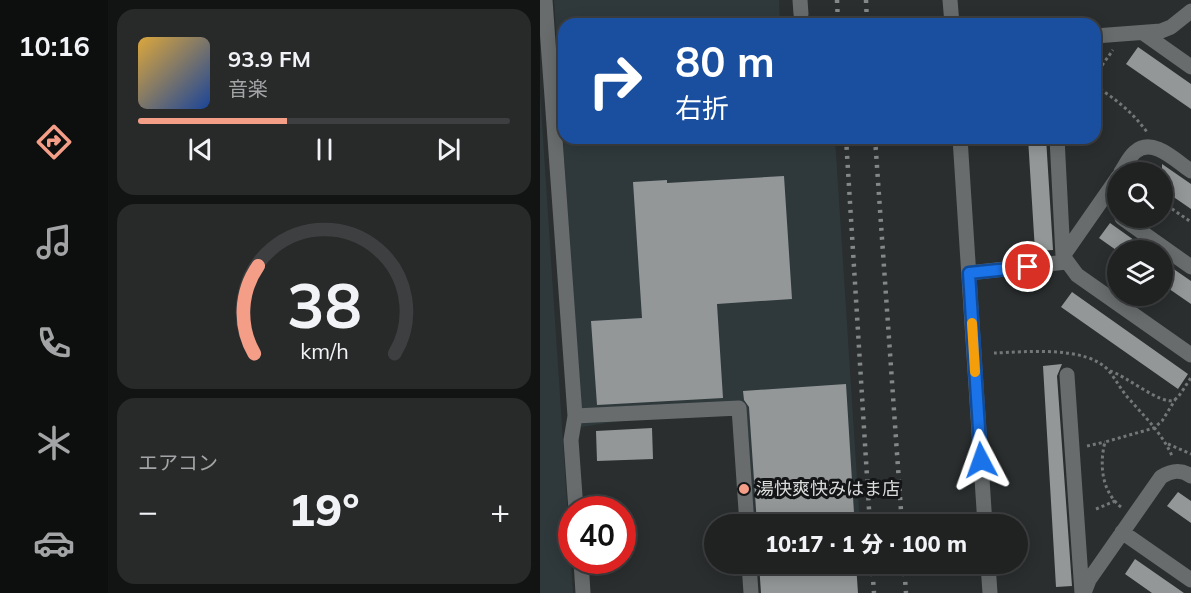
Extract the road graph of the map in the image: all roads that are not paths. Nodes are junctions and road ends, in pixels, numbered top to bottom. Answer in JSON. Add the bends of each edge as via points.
{"nodes":[{"id":1,"x":545,"y":0,"type":"edge"},
{"id":2,"x":950,"y":0,"type":"edge"},
{"id":3,"x":1191,"y":11,"type":"edge"},
{"id":4,"x":952,"y":18,"type":"edge"},
{"id":5,"x":1143,"y":33,"type":"junction"},
{"id":6,"x":1101,"y":36,"type":"edge"},
{"id":7,"x":1191,"y":67,"type":"edge"},
{"id":8,"x":960,"y":144,"type":"edge"},
{"id":9,"x":1057,"y":144,"type":"edge"},
{"id":10,"x":1128,"y":162,"type":"edge"},
{"id":11,"x":1191,"y":171,"type":"edge"},
{"id":12,"x":1107,"y":192,"type":"edge"},
{"id":13,"x":1100,"y":202,"type":"junction"},
{"id":14,"x":1107,"y":207,"type":"edge"},
{"id":15,"x":1136,"y":228,"type":"edge"},
{"id":16,"x":1065,"y":259,"type":"junction"},
{"id":17,"x":1191,"y":267,"type":"edge"},
{"id":18,"x":969,"y":273,"type":"junction"},
{"id":19,"x":1191,"y":355,"type":"edge"},
{"id":20,"x":1067,"y":375,"type":"dead end"},
{"id":21,"x":575,"y":416,"type":"junction"},
{"id":22,"x":1184,"y":473,"type":"edge"},
{"id":23,"x":575,"y":496,"type":"edge"},
{"id":24,"x":746,"y":514,"type":"edge"},
{"id":25,"x":984,"y":514,"type":"edge"},
{"id":26,"x":1122,"y":532,"type":"junction"},
{"id":27,"x":581,"y":574,"type":"edge"},
{"id":28,"x":750,"y":574,"type":"edge"},
{"id":29,"x":989,"y":574,"type":"edge"},
{"id":30,"x":1191,"y":580,"type":"edge"},
{"id":31,"x":583,"y":593,"type":"edge"},
{"id":32,"x":751,"y":593,"type":"edge"},
{"id":33,"x":990,"y":593,"type":"edge"},
{"id":34,"x":1083,"y":593,"type":"edge"}],
"edges":[{"from":1,"to":21,"type":"street"},
{"from":2,"to":4,"type":"street"},
{"from":3,"to":5,"type":"street","via":[[1171,27]]},
{"from":5,"to":6,"type":"street"},
{"from":5,"to":7,"type":"street"},
{"from":8,"to":18,"type":"street"},
{"from":9,"to":16,"type":"street"},
{"from":10,"to":11,"type":"street","via":[[1135,152],[1149,147]]},
{"from":12,"to":13,"type":"street"},
{"from":13,"to":14,"type":"street"},
{"from":13,"to":16,"type":"street"},
{"from":15,"to":17,"type":"street"},
{"from":16,"to":18,"type":"street"},
{"from":16,"to":19,"type":"street","via":[[1077,275]]},
{"from":18,"to":25,"type":"street"},
{"from":20,"to":34,"type":"street"},
{"from":21,"to":23,"type":"street","via":[[571,440]]},
{"from":21,"to":24,"type":"street","via":[[739,408]]},
{"from":22,"to":26,"type":"street","via":[[1169,472],[1161,477]]},
{"from":26,"to":30,"type":"street"},
{"from":26,"to":34,"type":"street"},
{"from":27,"to":31,"type":"street"},
{"from":28,"to":32,"type":"street"},
{"from":29,"to":33,"type":"street"}]}
